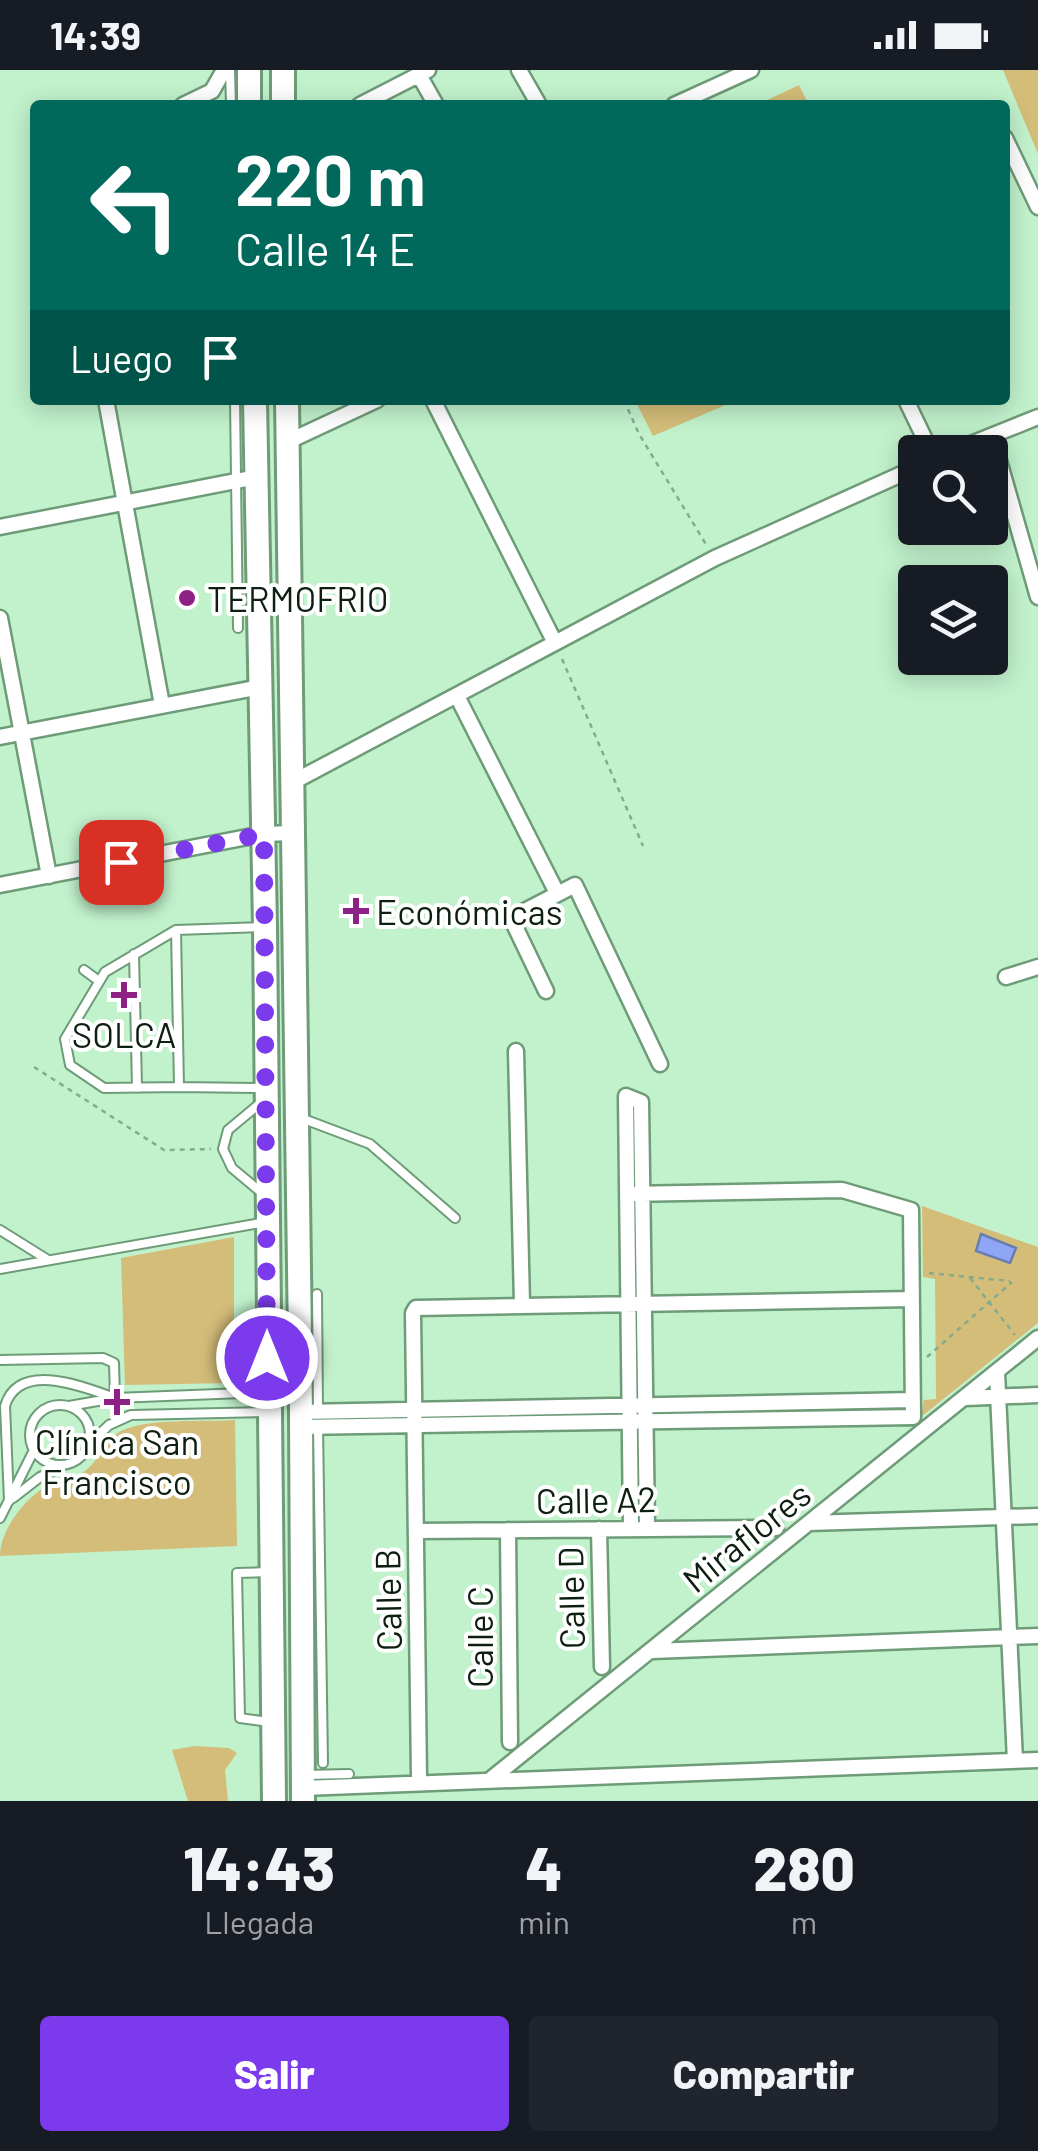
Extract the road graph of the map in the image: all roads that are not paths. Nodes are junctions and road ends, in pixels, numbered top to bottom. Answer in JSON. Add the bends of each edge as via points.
{"nodes":[{"id":1,"x":227,"y":70,"type":"edge"},
{"id":2,"x":249,"y":70,"type":"edge"},
{"id":3,"x":283,"y":70,"type":"edge"},
{"id":4,"x":519,"y":70,"type":"edge"},
{"id":5,"x":751,"y":70,"type":"edge"},
{"id":6,"x":423,"y":72,"type":"edge"},
{"id":7,"x":231,"y":88,"type":"junction"},
{"id":8,"x":212,"y":92,"type":"junction"},
{"id":9,"x":194,"y":100,"type":"edge"},
{"id":10,"x":231,"y":100,"type":"edge"},
{"id":11,"x":250,"y":100,"type":"edge"},
{"id":12,"x":284,"y":100,"type":"edge"},
{"id":13,"x":370,"y":100,"type":"edge"},
{"id":14,"x":434,"y":100,"type":"edge"},
{"id":15,"x":536,"y":100,"type":"edge"},
{"id":16,"x":685,"y":100,"type":"edge"},
{"id":17,"x":1010,"y":148,"type":"edge"},
{"id":18,"x":1038,"y":207,"type":"edge"},
{"id":19,"x":107,"y":405,"type":"edge"},
{"id":20,"x":236,"y":405,"type":"edge"},
{"id":21,"x":254,"y":405,"type":"edge"},
{"id":22,"x":287,"y":405,"type":"edge"},
{"id":23,"x":366,"y":405,"type":"edge"},
{"id":24,"x":435,"y":405,"type":"edge"},
{"id":25,"x":908,"y":405,"type":"edge"},
{"id":26,"x":1038,"y":416,"type":"edge"},
{"id":27,"x":923,"y":435,"type":"edge"},
{"id":28,"x":994,"y":435,"type":"edge"},
{"id":29,"x":287,"y":442,"type":"junction"},
{"id":30,"x":898,"y":476,"type":"edge"},
{"id":31,"x":246,"y":479,"type":"junction"},
{"id":32,"x":1008,"y":492,"type":"edge"},
{"id":33,"x":126,"y":502,"type":"junction"},
{"id":34,"x":0,"y":527,"type":"edge"},
{"id":35,"x":1038,"y":597,"type":"edge"},
{"id":36,"x":0,"y":618,"type":"edge"},
{"id":37,"x":238,"y":628,"type":"dead end"},
{"id":38,"x":555,"y":644,"type":"junction"},
{"id":39,"x":260,"y":687,"type":"junction"},
{"id":40,"x":457,"y":696,"type":"junction"},
{"id":41,"x":162,"y":705,"type":"junction"},
{"id":42,"x":21,"y":732,"type":"junction"},
{"id":43,"x":0,"y":736,"type":"edge"},
{"id":44,"x":292,"y":782,"type":"junction"},
{"id":45,"x":293,"y":833,"type":"junction"},
{"id":46,"x":264,"y":834,"type":"junction"},
{"id":47,"x":49,"y":876,"type":"junction"},
{"id":48,"x":0,"y":886,"type":"edge"},
{"id":49,"x":557,"y":894,"type":"junction"},
{"id":50,"x":265,"y":928,"type":"junction"},
{"id":51,"x":176,"y":930,"type":"junction"},
{"id":52,"x":134,"y":954,"type":"junction"},
{"id":53,"x":1038,"y":967,"type":"edge"},
{"id":54,"x":84,"y":970,"type":"dead end"},
{"id":55,"x":1006,"y":978,"type":"dead end"},
{"id":56,"x":99,"y":981,"type":"junction"},
{"id":57,"x":546,"y":991,"type":"dead end"},
{"id":58,"x":516,"y":1051,"type":"dead end"},
{"id":59,"x":660,"y":1064,"type":"dead end"},
{"id":60,"x":138,"y":1088,"type":"junction"},
{"id":61,"x":179,"y":1088,"type":"junction"},
{"id":62,"x":265,"y":1093,"type":"junction"},
{"id":63,"x":297,"y":1116,"type":"junction"},
{"id":64,"x":636,"y":1194,"type":"junction"},
{"id":65,"x":266,"y":1196,"type":"junction"},
{"id":66,"x":298,"y":1215,"type":"junction"},
{"id":67,"x":455,"y":1218,"type":"dead end"},
{"id":68,"x":266,"y":1222,"type":"junction"},
{"id":69,"x":0,"y":1230,"type":"edge"},
{"id":70,"x":48,"y":1260,"type":"junction"},
{"id":71,"x":0,"y":1269,"type":"edge"},
{"id":72,"x":912,"y":1299,"type":"junction"},
{"id":73,"x":638,"y":1303,"type":"junction"},
{"id":74,"x":522,"y":1304,"type":"junction"},
{"id":75,"x":1038,"y":1338,"type":"edge"},
{"id":76,"x":0,"y":1360,"type":"edge"},
{"id":77,"x":997,"y":1372,"type":"junction"},
{"id":78,"x":1038,"y":1395,"type":"edge"},
{"id":79,"x":997,"y":1396,"type":"junction"},
{"id":80,"x":115,"y":1398,"type":"junction"},
{"id":81,"x":966,"y":1398,"type":"junction"},
{"id":82,"x":268,"y":1402,"type":"junction"},
{"id":83,"x":69,"y":1406,"type":"junction"},
{"id":84,"x":639,"y":1413,"type":"junction"},
{"id":85,"x":414,"y":1416,"type":"junction"},
{"id":86,"x":310,"y":1419,"type":"junction"},
{"id":87,"x":89,"y":1444,"type":"junction"},
{"id":88,"x":34,"y":1450,"type":"junction"},
{"id":89,"x":68,"y":1464,"type":"junction"},
{"id":90,"x":9,"y":1501,"type":"junction"},
{"id":91,"x":1038,"y":1516,"type":"edge"},
{"id":92,"x":1004,"y":1517,"type":"junction"},
{"id":93,"x":0,"y":1518,"type":"edge"},
{"id":94,"x":808,"y":1524,"type":"junction"},
{"id":95,"x":639,"y":1528,"type":"junction"},
{"id":96,"x":776,"y":1528,"type":"dead end"},
{"id":97,"x":600,"y":1529,"type":"junction"},
{"id":98,"x":508,"y":1530,"type":"junction"},
{"id":99,"x":416,"y":1531,"type":"junction"},
{"id":100,"x":270,"y":1572,"type":"junction"},
{"id":101,"x":1038,"y":1636,"type":"edge"},
{"id":102,"x":1009,"y":1637,"type":"junction"},
{"id":103,"x":652,"y":1651,"type":"junction"},
{"id":104,"x":602,"y":1667,"type":"dead end"},
{"id":105,"x":273,"y":1722,"type":"junction"},
{"id":106,"x":510,"y":1742,"type":"dead end"},
{"id":107,"x":1038,"y":1760,"type":"edge"},
{"id":108,"x":1015,"y":1761,"type":"junction"},
{"id":109,"x":349,"y":1774,"type":"dead end"},
{"id":110,"x":419,"y":1776,"type":"dead end"},
{"id":111,"x":490,"y":1780,"type":"junction"},
{"id":112,"x":308,"y":1782,"type":"edge"},
{"id":113,"x":274,"y":1801,"type":"edge"}],
"edges":[{"from":1,"to":7,"type":"lane"},
{"from":1,"to":8,"type":"street"},
{"from":2,"to":11,"type":"main road"},
{"from":3,"to":12,"type":"main road"},
{"from":4,"to":15,"type":"street"},
{"from":5,"to":16,"type":"street"},
{"from":6,"to":13,"type":"street"},
{"from":6,"to":14,"type":"street"},
{"from":7,"to":8,"type":"lane"},
{"from":7,"to":10,"type":"lane"},
{"from":8,"to":9,"type":"street"},
{"from":17,"to":18,"type":"street"},
{"from":19,"to":33,"type":"street"},
{"from":20,"to":31,"type":"lane"},
{"from":21,"to":31,"type":"main road"},
{"from":22,"to":29,"type":"main road"},
{"from":23,"to":29,"type":"street"},
{"from":24,"to":38,"type":"street"},
{"from":25,"to":27,"type":"street"},
{"from":26,"to":28,"type":"street"},
{"from":29,"to":44,"type":"main road"},
{"from":30,"to":38,"type":"street","via":[[715,558]]},
{"from":31,"to":33,"type":"street"},
{"from":31,"to":37,"type":"lane"},
{"from":31,"to":39,"type":"main road"},
{"from":32,"to":35,"type":"street"},
{"from":33,"to":34,"type":"street"},
{"from":33,"to":41,"type":"street"},
{"from":36,"to":42,"type":"street"},
{"from":38,"to":40,"type":"street"},
{"from":39,"to":41,"type":"street"},
{"from":39,"to":46,"type":"main road"},
{"from":40,"to":44,"type":"street"},
{"from":40,"to":49,"type":"street"},
{"from":41,"to":42,"type":"street"},
{"from":42,"to":43,"type":"street"},
{"from":42,"to":47,"type":"street"},
{"from":44,"to":45,"type":"main road"},
{"from":45,"to":46,"type":"street"},
{"from":45,"to":63,"type":"main road"},
{"from":46,"to":47,"type":"street"},
{"from":46,"to":50,"type":"main road"},
{"from":47,"to":48,"type":"street"},
{"from":49,"to":57,"type":"street","via":[[511,918]]},
{"from":49,"to":59,"type":"street","via":[[575,885]]},
{"from":50,"to":51,"type":"lane"},
{"from":50,"to":62,"type":"main road"},
{"from":51,"to":52,"type":"lane"},
{"from":51,"to":61,"type":"lane"},
{"from":52,"to":56,"type":"lane"},
{"from":52,"to":60,"type":"lane"},
{"from":53,"to":55,"type":"street"},
{"from":54,"to":56,"type":"lane"},
{"from":56,"to":60,"type":"lane","via":[[64,1039],[70,1066],[104,1088]]},
{"from":58,"to":74,"type":"street"},
{"from":60,"to":61,"type":"lane"},
{"from":61,"to":62,"type":"lane"},
{"from":62,"to":65,"type":"main road"},
{"from":62,"to":65,"type":"lane","via":[[228,1130],[223,1149],[232,1168]]},
{"from":63,"to":66,"type":"main road"},
{"from":63,"to":67,"type":"lane","via":[[370,1144]]},
{"from":64,"to":64,"type":"street","via":[[641,1102],[626,1096]]},
{"from":64,"to":72,"type":"street","via":[[842,1190],[911,1210]]},
{"from":64,"to":73,"type":"street"},
{"from":65,"to":68,"type":"main road"},
{"from":66,"to":68,"type":"main road"},
{"from":66,"to":86,"type":"main road","via":[[311,1299]]},
{"from":68,"to":70,"type":"lane"},
{"from":68,"to":82,"type":"main road"},
{"from":69,"to":70,"type":"lane"},
{"from":70,"to":71,"type":"lane"},
{"from":72,"to":73,"type":"street"},
{"from":72,"to":84,"type":"street","via":[[913,1417]]},
{"from":73,"to":74,"type":"street"},
{"from":73,"to":84,"type":"street"},
{"from":74,"to":85,"type":"street","name":"Calle B","via":[[416,1308]]},
{"from":75,"to":77,"type":"street","name":"Miraflores"},
{"from":76,"to":80,"type":"lane","via":[[108,1358]]},
{"from":77,"to":79,"type":"street"},
{"from":77,"to":81,"type":"street","name":"Miraflores"},
{"from":78,"to":79,"type":"street"},
{"from":79,"to":81,"type":"street"},
{"from":79,"to":92,"type":"street"},
{"from":80,"to":82,"type":"lane"},
{"from":80,"to":83,"type":"lane"},
{"from":80,"to":90,"type":"lane","via":[[65,1381],[29,1382],[14,1390],[5,1406]]},
{"from":81,"to":94,"type":"street","name":"Miraflores"},
{"from":82,"to":87,"type":"lane","via":[[130,1415]]},
{"from":82,"to":100,"type":"main road"},
{"from":83,"to":87,"type":"lane","via":[[89,1425]]},
{"from":83,"to":88,"type":"lane","via":[[40,1412],[30,1430]]},
{"from":84,"to":85,"type":"street"},
{"from":84,"to":95,"type":"street"},
{"from":85,"to":86,"type":"street"},
{"from":85,"to":99,"type":"street","name":"Calle B"},
{"from":86,"to":112,"type":"main road","via":[[314,1742]]},
{"from":87,"to":89,"type":"lane"},
{"from":88,"to":89,"type":"lane","via":[[48,1463]]},
{"from":88,"to":90,"type":"lane"},
{"from":89,"to":90,"type":"lane"},
{"from":90,"to":93,"type":"lane"},
{"from":91,"to":92,"type":"street"},
{"from":92,"to":94,"type":"street"},
{"from":92,"to":102,"type":"street"},
{"from":94,"to":103,"type":"street","name":"Miraflores"},
{"from":95,"to":96,"type":"street","name":"Calle A2"},
{"from":95,"to":97,"type":"street","name":"Calle A2"},
{"from":97,"to":98,"type":"street","name":"Calle A2"},
{"from":97,"to":104,"type":"street","name":"Calle D"},
{"from":98,"to":99,"type":"street","name":"Calle A2"},
{"from":98,"to":106,"type":"street","name":"Calle C"},
{"from":99,"to":110,"type":"street","name":"Calle B"},
{"from":100,"to":105,"type":"main road"},
{"from":100,"to":105,"type":"lane","via":[[237,1573],[240,1718]]},
{"from":101,"to":102,"type":"street"},
{"from":102,"to":103,"type":"street"},
{"from":102,"to":108,"type":"street"},
{"from":103,"to":111,"type":"street","name":"Miraflores"},
{"from":105,"to":113,"type":"main road"},
{"from":107,"to":108,"type":"street"},
{"from":108,"to":111,"type":"street"},
{"from":109,"to":112,"type":"lane"},
{"from":111,"to":112,"type":"street"}]}
